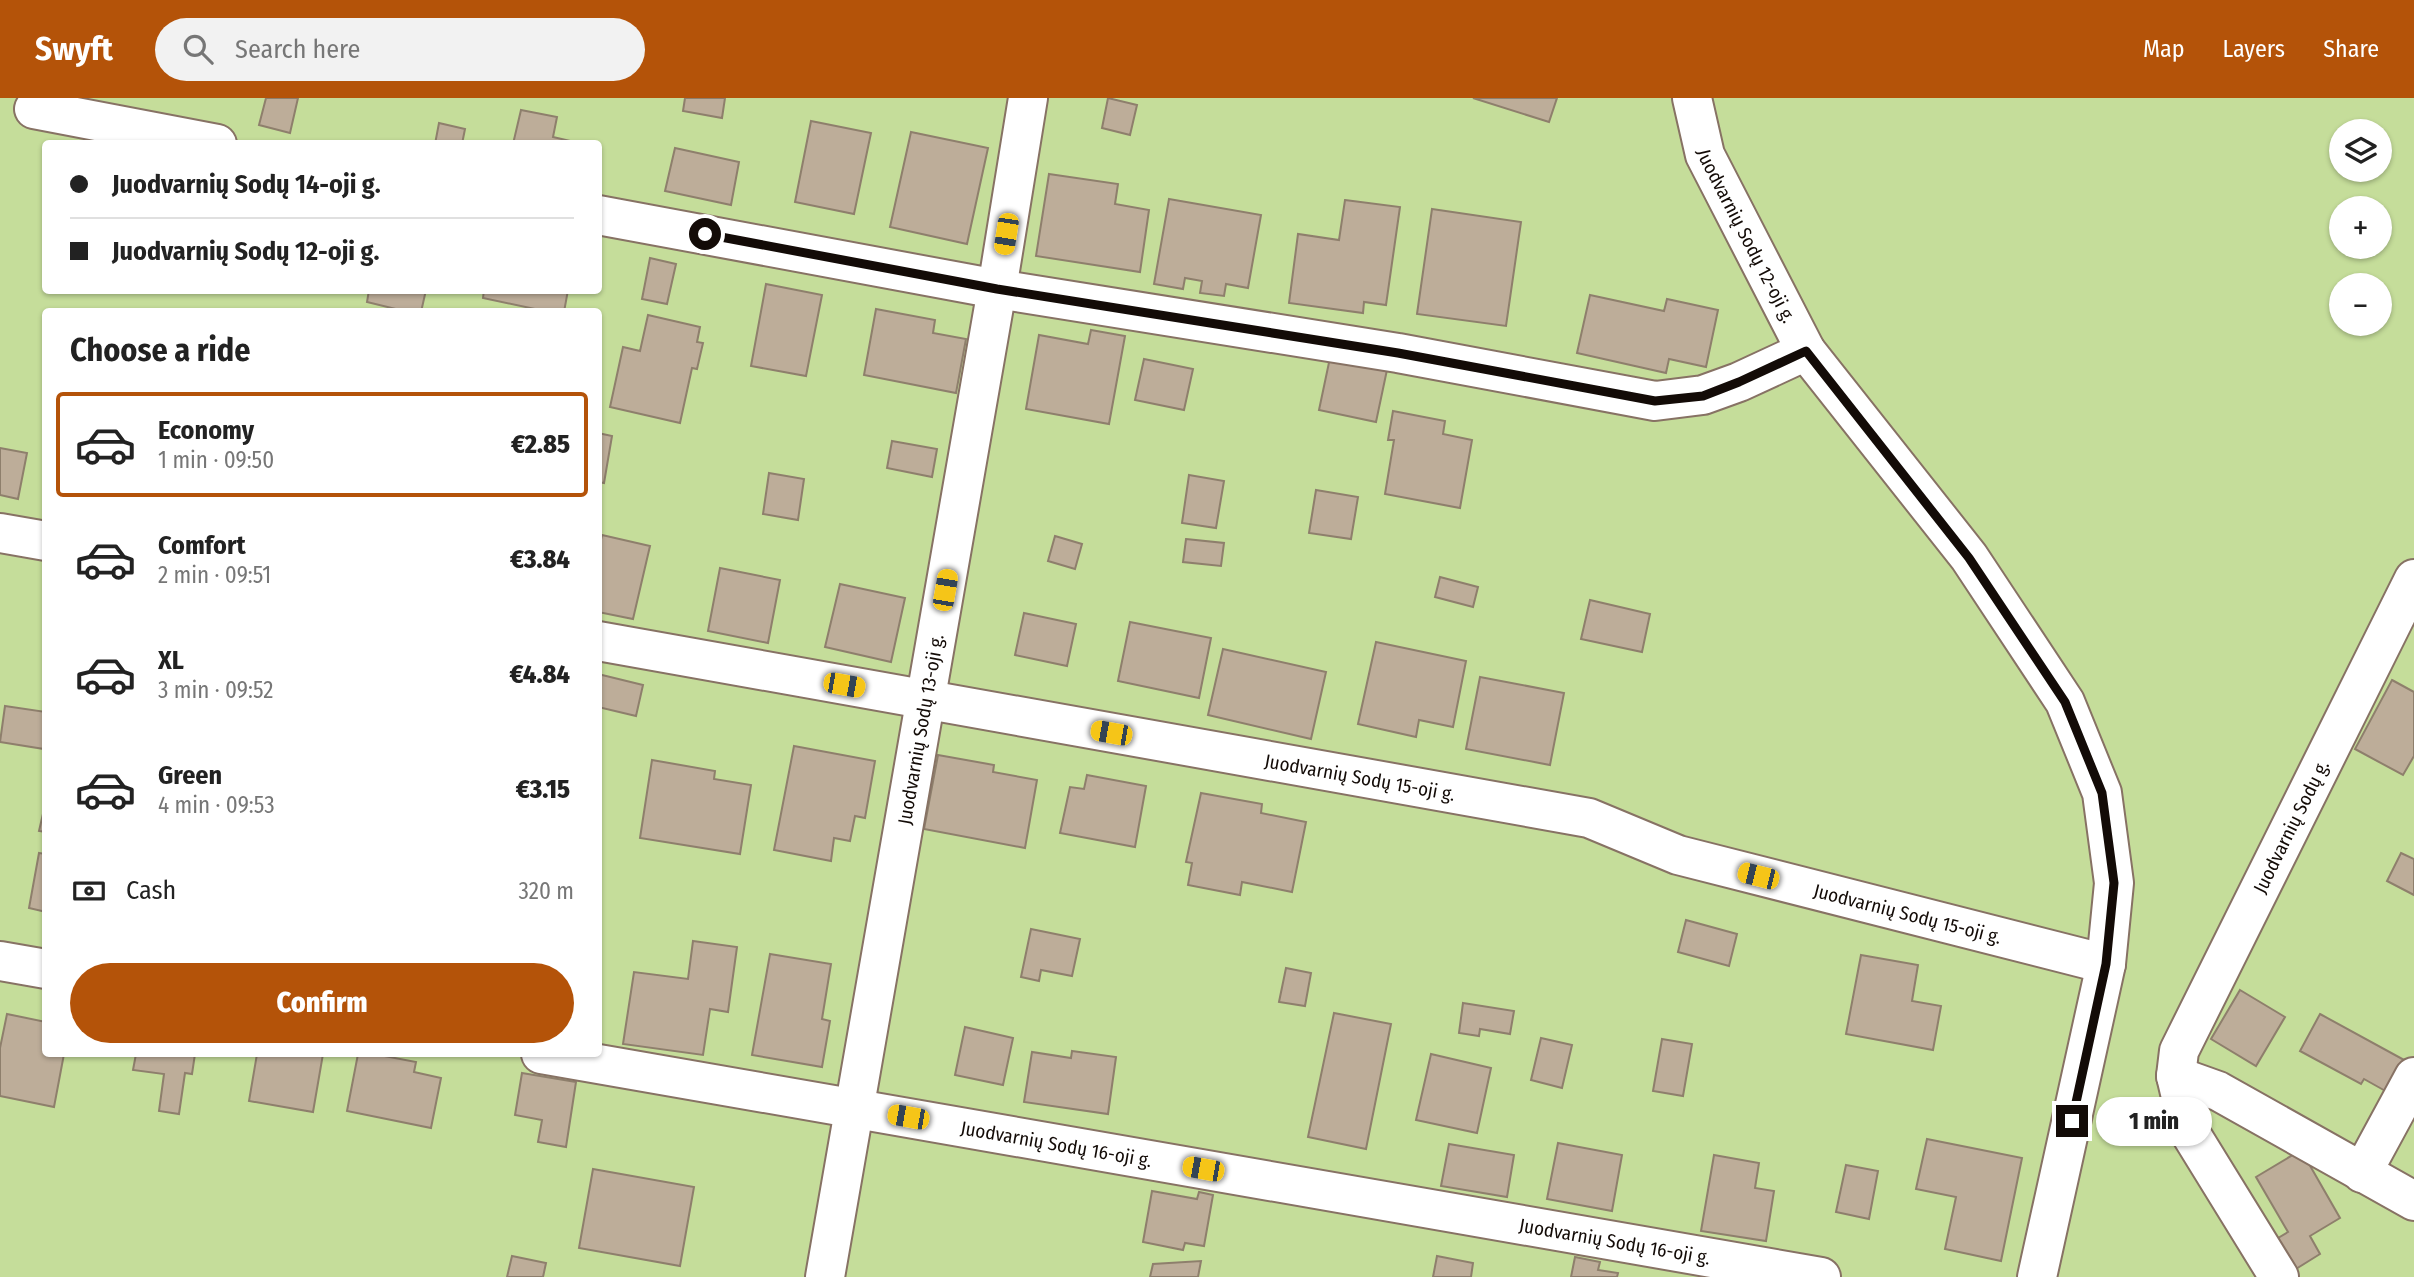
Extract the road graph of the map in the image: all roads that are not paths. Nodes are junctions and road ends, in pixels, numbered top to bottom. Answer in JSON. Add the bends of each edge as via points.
{"nodes":[{"id":1,"x":1028,"y":98,"type":"edge"},
{"id":2,"x":1692,"y":98,"type":"edge"},
{"id":3,"x":34,"y":109,"type":"dead end"},
{"id":4,"x":196,"y":140,"type":"edge"},
{"id":5,"x":602,"y":216,"type":"edge"},
{"id":6,"x":997,"y":289,"type":"junction"},
{"id":7,"x":1806,"y":351,"type":"junction"},
{"id":8,"x":0,"y":533,"type":"edge"},
{"id":9,"x":42,"y":540,"type":"edge"},
{"id":10,"x":2414,"y":579,"type":"edge"},
{"id":11,"x":602,"y":642,"type":"edge"},
{"id":12,"x":926,"y":700,"type":"junction"},
{"id":13,"x":0,"y":961,"type":"edge"},
{"id":14,"x":2106,"y":964,"type":"junction"},
{"id":15,"x":42,"y":968,"type":"edge"},
{"id":16,"x":559,"y":1057,"type":"edge"},
{"id":17,"x":2176,"y":1076,"type":"junction"},
{"id":18,"x":2414,"y":1077,"type":"edge"},
{"id":19,"x":854,"y":1107,"type":"junction"},
{"id":20,"x":2362,"y":1173,"type":"junction"},
{"id":21,"x":2414,"y":1201,"type":"edge"},
{"id":22,"x":825,"y":1277,"type":"edge"},
{"id":23,"x":1821,"y":1277,"type":"edge"},
{"id":24,"x":2037,"y":1277,"type":"edge"},
{"id":25,"x":2279,"y":1277,"type":"edge"}],
"edges":[{"from":1,"to":6,"type":"street","name":"Juodvarnių Sodų 13-oji g."},
{"from":2,"to":7,"type":"street","name":"Juodvarnių Sodų 12-oji g.","via":[[1705,155]]},
{"from":3,"to":4,"type":"street"},
{"from":5,"to":6,"type":"street"},
{"from":6,"to":7,"type":"street","via":[[1398,353],[1655,401],[1703,396]]},
{"from":6,"to":12,"type":"street","name":"Juodvarnių Sodų 13-oji g."},
{"from":7,"to":14,"type":"street","name":"Juodvarnių Sodų 12-oji g.","via":[[1969,558],[2065,702],[2102,793],[2114,883]]},
{"from":8,"to":9,"type":"street"},
{"from":10,"to":17,"type":"street","name":"Juodvarnių Sodų g.","via":[[2179,1051]]},
{"from":11,"to":12,"type":"street","name":"Juodvarnių Sodų 15-oji g."},
{"from":12,"to":14,"type":"street","name":"Juodvarnių Sodų 15-oji g.","via":[[1589,818],[1678,855]]},
{"from":12,"to":19,"type":"street","name":"Juodvarnių Sodų 13-oji g."},
{"from":13,"to":15,"type":"street"},
{"from":14,"to":24,"type":"street","name":"Juodvarnių Sodų 12-oji g."},
{"from":16,"to":19,"type":"street","name":"Juodvarnių Sodų 16-oji g."},
{"from":17,"to":20,"type":"street","via":[[2218,1091]]},
{"from":17,"to":25,"type":"street","via":[[2189,1131]]},
{"from":18,"to":20,"type":"street"},
{"from":19,"to":22,"type":"street","name":"Juodvarnių Sodų 13-oji g."},
{"from":19,"to":23,"type":"street","name":"Juodvarnių Sodų 16-oji g."},
{"from":20,"to":21,"type":"street"}]}
